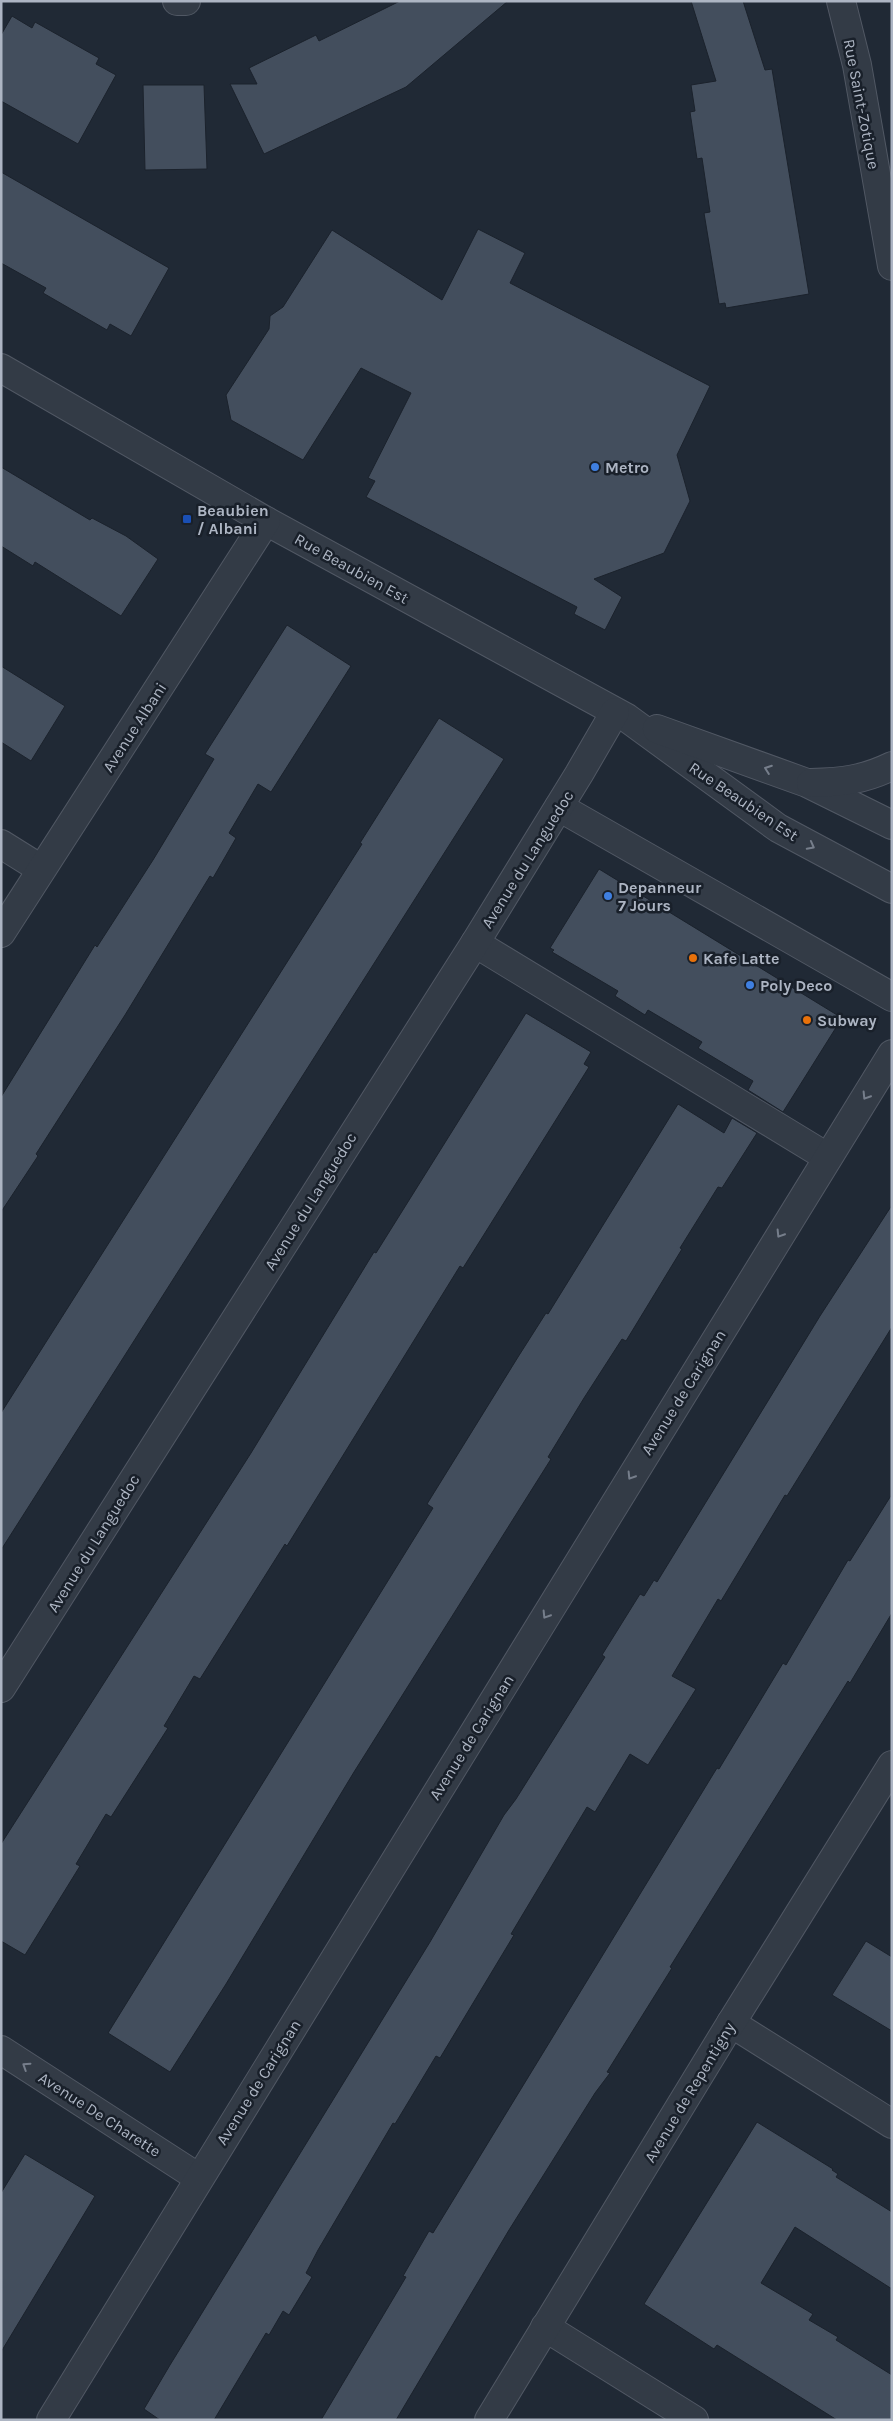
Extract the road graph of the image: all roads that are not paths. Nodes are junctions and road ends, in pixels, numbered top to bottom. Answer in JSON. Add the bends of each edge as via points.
{"nodes":[{"id":1,"x":177,"y":1,"type":"edge"},
{"id":2,"x":186,"y":1,"type":"edge"},
{"id":3,"x":841,"y":1,"type":"edge"},
{"id":4,"x":892,"y":266,"type":"edge"},
{"id":5,"x":1,"y":368,"type":"edge"},
{"id":6,"x":266,"y":521,"type":"junction"},
{"id":7,"x":621,"y":715,"type":"junction"},
{"id":8,"x":892,"y":766,"type":"edge"},
{"id":9,"x":807,"y":783,"type":"junction"},
{"id":10,"x":559,"y":807,"type":"junction"},
{"id":11,"x":892,"y":825,"type":"edge"},
{"id":12,"x":1,"y":844,"type":"edge"},
{"id":13,"x":41,"y":870,"type":"junction"},
{"id":14,"x":892,"y":889,"type":"edge"},
{"id":15,"x":1,"y":933,"type":"edge"},
{"id":16,"x":475,"y":943,"type":"junction"},
{"id":17,"x":892,"y":996,"type":"edge"},
{"id":18,"x":892,"y":1054,"type":"edge"},
{"id":19,"x":827,"y":1157,"type":"junction"},
{"id":20,"x":1,"y":1688,"type":"edge"},
{"id":21,"x":892,"y":1765,"type":"edge"},
{"id":22,"x":731,"y":2023,"type":"junction"},
{"id":23,"x":1,"y":2050,"type":"edge"},
{"id":24,"x":892,"y":2124,"type":"edge"},
{"id":25,"x":199,"y":2178,"type":"junction"},
{"id":26,"x":545,"y":2327,"type":"junction"},
{"id":27,"x":51,"y":2420,"type":"edge"},
{"id":28,"x":489,"y":2420,"type":"edge"},
{"id":29,"x":694,"y":2420,"type":"edge"}],
"edges":[{"from":1,"to":2,"type":"street"},
{"from":3,"to":4,"type":"street","name":"Rue Saint-Zotique","via":[[857,65]]},
{"from":5,"to":6,"type":"street","name":"Rue Beaubien Est"},
{"from":6,"to":7,"type":"street","name":"Rue Beaubien Est"},
{"from":6,"to":13,"type":"street","name":"Avenue Albani"},
{"from":9,"to":7,"type":"street","name":"Rue Beaubien Est","one_way":true},
{"from":7,"to":10,"type":"street","name":"Avenue du Languedoc"},
{"from":7,"to":14,"type":"street","name":"Rue Beaubien Est","one_way":true,"via":[[778,828]]},
{"from":8,"to":9,"type":"street","via":[[872,776],[848,782]]},
{"from":9,"to":11,"type":"street","name":"Rue Beaubien Est"},
{"from":10,"to":16,"type":"street","name":"Avenue du Languedoc"},
{"from":10,"to":17,"type":"street"},
{"from":12,"to":13,"type":"street"},
{"from":13,"to":15,"type":"street","name":"Avenue Albani"},
{"from":16,"to":19,"type":"street"},
{"from":16,"to":20,"type":"street","name":"Avenue du Languedoc"},
{"from":18,"to":19,"type":"street","name":"Avenue de Carignan","one_way":true},
{"from":19,"to":25,"type":"street","name":"Avenue de Carignan","one_way":true},
{"from":21,"to":22,"type":"street","name":"Avenue de Repentigny"},
{"from":22,"to":24,"type":"street"},
{"from":22,"to":26,"type":"street","name":"Avenue de Repentigny"},
{"from":25,"to":23,"type":"street","name":"Avenue De Charette","one_way":true},
{"from":25,"to":27,"type":"street","name":"Avenue de Carignan"},
{"from":26,"to":28,"type":"street","name":"Avenue de Repentigny"},
{"from":26,"to":29,"type":"street"}]}
